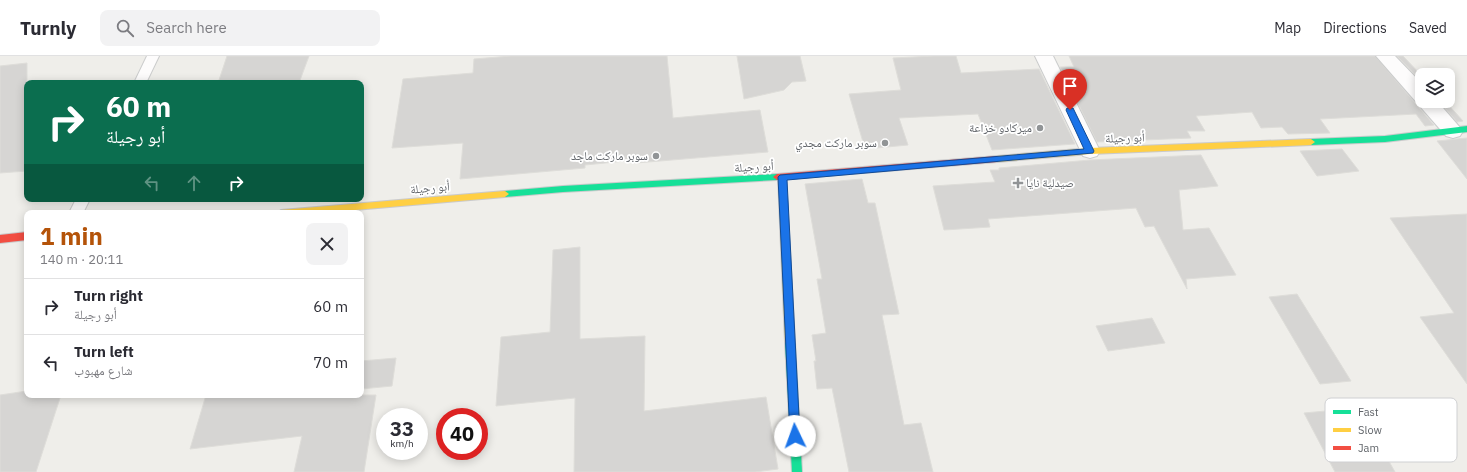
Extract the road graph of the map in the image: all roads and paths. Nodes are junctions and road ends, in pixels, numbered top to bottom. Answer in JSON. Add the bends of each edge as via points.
{"nodes":[{"id":1,"x":153,"y":56,"type":"edge"},
{"id":2,"x":1044,"y":56,"type":"edge"},
{"id":3,"x":1385,"y":56,"type":"edge"},
{"id":4,"x":141,"y":80,"type":"edge"},
{"id":5,"x":1415,"y":88,"type":"edge"},
{"id":6,"x":1434,"y":108,"type":"edge"},
{"id":7,"x":1460,"y":130,"type":"edge"},
{"id":8,"x":1090,"y":151,"type":"junction"},
{"id":9,"x":782,"y":177,"type":"junction"},
{"id":10,"x":316,"y":210,"type":"edge"},
{"id":11,"x":24,"y":236,"type":"edge"},
{"id":12,"x":0,"y":239,"type":"edge"},
{"id":13,"x":797,"y":472,"type":"edge"}],
"edges":[{"from":1,"to":4,"type":"lane"},
{"from":2,"to":8,"type":"street"},
{"from":3,"to":5,"type":"street"},
{"from":6,"to":7,"type":"street"},
{"from":7,"to":8,"type":"street","name":"أبو رجيلة","via":[[1385,139]]},
{"from":8,"to":9,"type":"street","name":"أبو رجيلة"},
{"from":9,"to":10,"type":"street","name":"أبو رجيلة","via":[[563,189]]},
{"from":9,"to":13,"type":"street"},
{"from":11,"to":12,"type":"street"}]}
